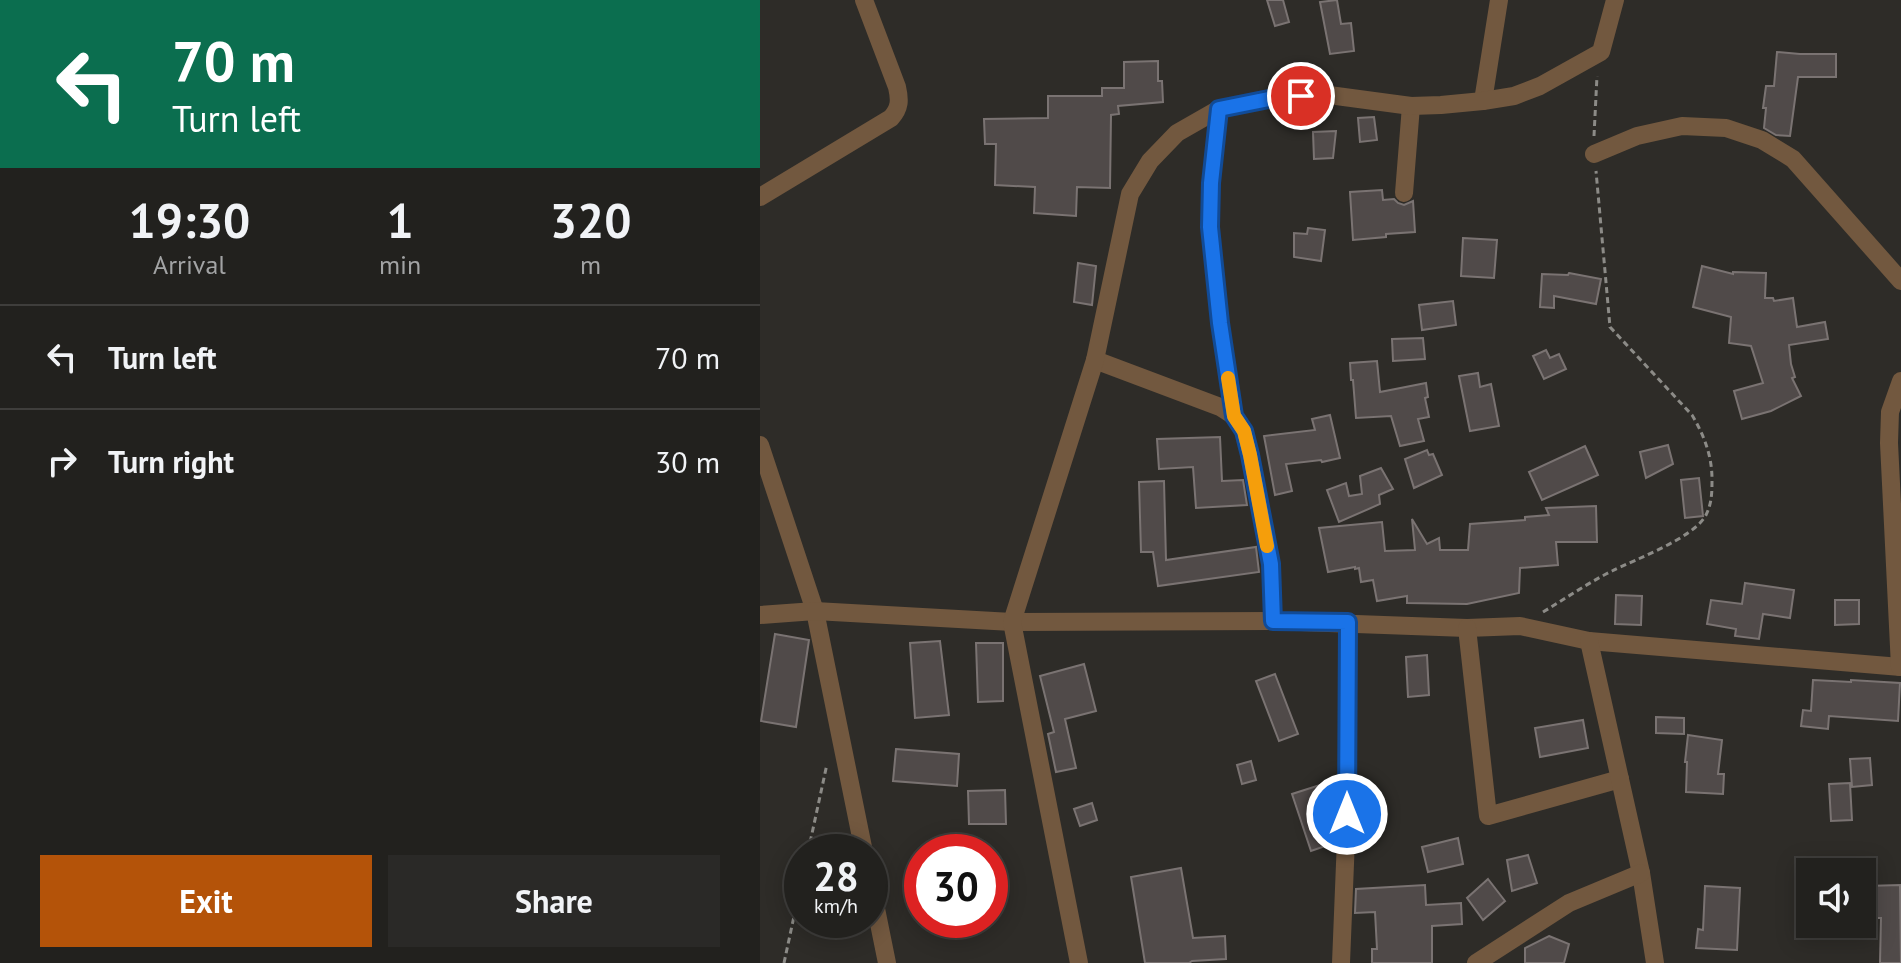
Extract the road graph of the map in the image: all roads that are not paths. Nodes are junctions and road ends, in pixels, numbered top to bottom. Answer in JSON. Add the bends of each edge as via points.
{"nodes":[{"id":1,"x":864,"y":0,"type":"edge"},
{"id":2,"x":1499,"y":0,"type":"edge"},
{"id":3,"x":1615,"y":0,"type":"edge"},
{"id":4,"x":1483,"y":101,"type":"junction"},
{"id":5,"x":1411,"y":106,"type":"junction"},
{"id":6,"x":1219,"y":109,"type":"junction"},
{"id":7,"x":1594,"y":154,"type":"road end"},
{"id":8,"x":1404,"y":193,"type":"dead end"},
{"id":9,"x":760,"y":197,"type":"edge"},
{"id":10,"x":1901,"y":281,"type":"edge"},
{"id":11,"x":1095,"y":360,"type":"junction"},
{"id":12,"x":1901,"y":381,"type":"edge"},
{"id":13,"x":1234,"y":416,"type":"junction"},
{"id":14,"x":760,"y":445,"type":"edge"},
{"id":15,"x":815,"y":611,"type":"junction"},
{"id":16,"x":760,"y":615,"type":"edge"},
{"id":17,"x":1273,"y":621,"type":"junction"},
{"id":18,"x":1012,"y":622,"type":"junction"},
{"id":19,"x":1348,"y":622,"type":"junction"},
{"id":20,"x":1467,"y":628,"type":"junction"},
{"id":21,"x":1589,"y":641,"type":"junction"},
{"id":22,"x":1900,"y":667,"type":"edge"},
{"id":23,"x":1620,"y":779,"type":"junction"},
{"id":24,"x":860,"y":834,"type":"edge"},
{"id":25,"x":1641,"y":873,"type":"junction"},
{"id":26,"x":882,"y":938,"type":"edge"},
{"id":27,"x":887,"y":963,"type":"edge"},
{"id":28,"x":1079,"y":963,"type":"edge"},
{"id":29,"x":1341,"y":963,"type":"edge"},
{"id":30,"x":1476,"y":963,"type":"edge"},
{"id":31,"x":1655,"y":963,"type":"edge"}],
"edges":[{"from":1,"to":9,"type":"street","via":[[897,87],[897,111]]},
{"from":2,"to":4,"type":"street"},
{"from":3,"to":4,"type":"street","via":[[1601,52],[1540,86]]},
{"from":4,"to":5,"type":"street"},
{"from":5,"to":6,"type":"street","via":[[1329,95]]},
{"from":5,"to":8,"type":"street"},
{"from":6,"to":11,"type":"street","via":[[1177,133],[1150,161],[1130,194]]},
{"from":6,"to":13,"type":"street","via":[[1210,227]]},
{"from":7,"to":10,"type":"street","via":[[1637,136],[1682,126],[1726,128],[1762,140],[1793,159]]},
{"from":11,"to":13,"type":"street"},
{"from":11,"to":18,"type":"street"},
{"from":12,"to":22,"type":"street","via":[[1890,412],[1889,443]]},
{"from":13,"to":17,"type":"street","via":[[1244,431],[1271,564]]},
{"from":14,"to":15,"type":"street"},
{"from":15,"to":16,"type":"street"},
{"from":15,"to":18,"type":"street"},
{"from":15,"to":24,"type":"street"},
{"from":17,"to":18,"type":"street"},
{"from":17,"to":19,"type":"street"},
{"from":18,"to":28,"type":"street"},
{"from":19,"to":20,"type":"street"},
{"from":19,"to":29,"type":"street"},
{"from":20,"to":21,"type":"street","via":[[1520,626]]},
{"from":20,"to":23,"type":"street","via":[[1488,816]]},
{"from":21,"to":22,"type":"street"},
{"from":21,"to":23,"type":"street"},
{"from":23,"to":25,"type":"street"},
{"from":25,"to":30,"type":"street","via":[[1569,903]]},
{"from":25,"to":31,"type":"street"},
{"from":26,"to":27,"type":"street"}]}
